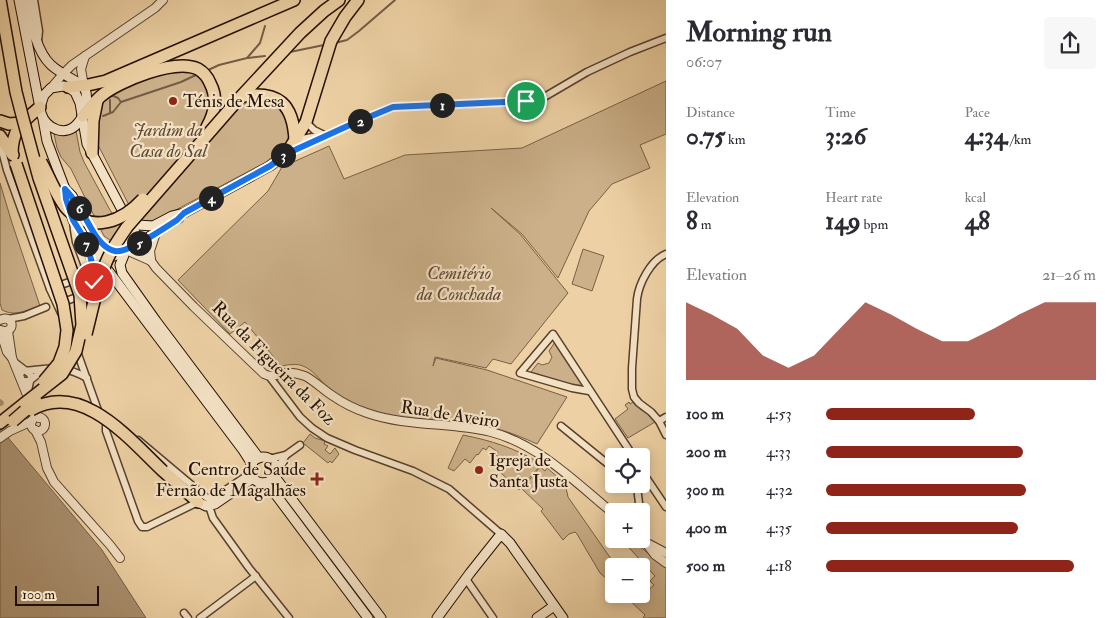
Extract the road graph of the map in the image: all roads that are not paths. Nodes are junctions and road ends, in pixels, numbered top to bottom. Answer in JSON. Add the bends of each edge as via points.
{"nodes":[{"id":1,"x":0,"y":0,"type":"edge"},
{"id":2,"x":7,"y":0,"type":"edge"},
{"id":3,"x":163,"y":0,"type":"edge"},
{"id":4,"x":294,"y":0,"type":"edge"},
{"id":5,"x":328,"y":0,"type":"edge"},
{"id":6,"x":339,"y":0,"type":"edge"},
{"id":7,"x":358,"y":0,"type":"edge"},
{"id":8,"x":26,"y":1,"type":"edge"},
{"id":9,"x":666,"y":38,"type":"edge"},
{"id":10,"x":85,"y":55,"type":"junction"},
{"id":11,"x":50,"y":64,"type":"junction"},
{"id":12,"x":72,"y":66,"type":"junction"},
{"id":13,"x":63,"y":74,"type":"junction"},
{"id":14,"x":84,"y":86,"type":"junction"},
{"id":15,"x":68,"y":87,"type":"junction"},
{"id":16,"x":51,"y":88,"type":"junction"},
{"id":17,"x":237,"y":99,"type":"junction"},
{"id":18,"x":97,"y":100,"type":"junction"},
{"id":19,"x":40,"y":107,"type":"junction"},
{"id":20,"x":83,"y":116,"type":"junction"},
{"id":21,"x":43,"y":120,"type":"junction"},
{"id":22,"x":0,"y":121,"type":"edge"},
{"id":23,"x":306,"y":122,"type":"junction"},
{"id":24,"x":21,"y":124,"type":"junction"},
{"id":25,"x":207,"y":127,"type":"junction"},
{"id":26,"x":0,"y":136,"type":"edge"},
{"id":27,"x":325,"y":136,"type":"junction"},
{"id":28,"x":295,"y":140,"type":"junction"},
{"id":29,"x":0,"y":143,"type":"edge"},
{"id":30,"x":92,"y":153,"type":"junction"},
{"id":31,"x":286,"y":154,"type":"junction"},
{"id":32,"x":14,"y":159,"type":"junction"},
{"id":33,"x":41,"y":162,"type":"junction"},
{"id":34,"x":65,"y":189,"type":"junction"},
{"id":35,"x":184,"y":213,"type":"junction"},
{"id":36,"x":73,"y":220,"type":"junction"},
{"id":37,"x":129,"y":223,"type":"junction"},
{"id":38,"x":156,"y":233,"type":"junction"},
{"id":39,"x":86,"y":241,"type":"junction"},
{"id":40,"x":141,"y":242,"type":"junction"},
{"id":41,"x":126,"y":250,"type":"junction"},
{"id":42,"x":666,"y":254,"type":"edge"},
{"id":43,"x":151,"y":261,"type":"junction"},
{"id":44,"x":94,"y":282,"type":"junction"},
{"id":45,"x":50,"y":289,"type":"junction"},
{"id":46,"x":86,"y":293,"type":"junction"},
{"id":47,"x":60,"y":303,"type":"dead end"},
{"id":48,"x":46,"y":308,"type":"dead end"},
{"id":49,"x":4,"y":323,"type":"edge"},
{"id":50,"x":88,"y":329,"type":"junction"},
{"id":51,"x":12,"y":359,"type":"junction"},
{"id":52,"x":45,"y":368,"type":"junction"},
{"id":53,"x":27,"y":371,"type":"junction"},
{"id":54,"x":269,"y":376,"type":"junction"},
{"id":55,"x":20,"y":378,"type":"junction"},
{"id":56,"x":30,"y":378,"type":"junction"},
{"id":57,"x":87,"y":378,"type":"junction"},
{"id":58,"x":589,"y":391,"type":"junction"},
{"id":59,"x":96,"y":402,"type":"junction"},
{"id":60,"x":28,"y":403,"type":"junction"},
{"id":61,"x":666,"y":417,"type":"edge"},
{"id":62,"x":115,"y":421,"type":"junction"},
{"id":63,"x":659,"y":421,"type":"junction"},
{"id":64,"x":0,"y":423,"type":"edge"},
{"id":65,"x":34,"y":423,"type":"junction"},
{"id":66,"x":14,"y":425,"type":"junction"},
{"id":67,"x":561,"y":426,"type":"dead end"},
{"id":68,"x":43,"y":429,"type":"junction"},
{"id":69,"x":106,"y":431,"type":"junction"},
{"id":70,"x":2,"y":434,"type":"edge"},
{"id":71,"x":666,"y":435,"type":"edge"},
{"id":72,"x":41,"y":442,"type":"junction"},
{"id":73,"x":300,"y":445,"type":"dead end"},
{"id":74,"x":627,"y":448,"type":"edge"},
{"id":75,"x":286,"y":455,"type":"junction"},
{"id":76,"x":269,"y":459,"type":"junction"},
{"id":77,"x":605,"y":462,"type":"edge"},
{"id":78,"x":254,"y":468,"type":"junction"},
{"id":79,"x":275,"y":473,"type":"junction"},
{"id":80,"x":264,"y":483,"type":"junction"},
{"id":81,"x":650,"y":483,"type":"edge"},
{"id":82,"x":203,"y":504,"type":"junction"},
{"id":83,"x":605,"y":507,"type":"edge"},
{"id":84,"x":666,"y":507,"type":"edge"},
{"id":85,"x":501,"y":534,"type":"junction"},
{"id":86,"x":650,"y":544,"type":"edge"},
{"id":87,"x":650,"y":548,"type":"edge"},
{"id":88,"x":666,"y":553,"type":"edge"},
{"id":89,"x":120,"y":558,"type":"dead end"},
{"id":90,"x":666,"y":563,"type":"edge"},
{"id":91,"x":256,"y":576,"type":"junction"},
{"id":92,"x":466,"y":579,"type":"junction"},
{"id":93,"x":554,"y":606,"type":"junction"},
{"id":94,"x":200,"y":618,"type":"edge"},
{"id":95,"x":288,"y":618,"type":"edge"},
{"id":96,"x":368,"y":618,"type":"edge"},
{"id":97,"x":381,"y":618,"type":"edge"},
{"id":98,"x":437,"y":618,"type":"edge"},
{"id":99,"x":493,"y":618,"type":"edge"},
{"id":100,"x":537,"y":618,"type":"edge"},
{"id":101,"x":562,"y":618,"type":"edge"}],
"edges":[{"from":1,"to":60,"type":"highway","bridge":true,"via":[[22,120],[80,296],[82,325],[76,351],[62,374]]},
{"from":2,"to":33,"type":"highway","via":[[21,82]]},
{"from":3,"to":10,"type":"street"},
{"from":4,"to":14,"type":"highway","via":[[106,81]]},
{"from":5,"to":17,"type":"highway","via":[[296,29]]},
{"from":6,"to":17,"type":"highway","via":[[300,34]]},
{"from":7,"to":23,"type":"highway","via":[[331,41]]},
{"from":8,"to":11,"type":"main road","via":[[38,43]]},
{"from":8,"to":19,"type":"main road"},
{"from":9,"to":27,"type":"street","via":[[587,72],[546,96],[526,101],[393,107]]},
{"from":10,"to":12,"type":"street"},
{"from":10,"to":14,"type":"street","via":[[81,69]]},
{"from":11,"to":12,"type":"street"},
{"from":11,"to":13,"type":"main road"},
{"from":12,"to":13,"type":"street"},
{"from":13,"to":14,"type":"main road"},
{"from":13,"to":16,"type":"street"},
{"from":14,"to":15,"type":"highway"},
{"from":14,"to":20,"type":"main road","via":[[87,98]]},
{"from":15,"to":16,"type":"main road"},
{"from":15,"to":20,"type":"main road","via":[[78,97]]},
{"from":16,"to":19,"type":"main road","via":[[44,94]]},
{"from":17,"to":25,"type":"highway"},
{"from":17,"to":28,"type":"highway","via":[[256,94],[270,96],[283,103],[292,116]]},
{"from":17,"to":50,"type":"highway","bridge":true,"via":[[117,242],[103,272]]},
{"from":18,"to":20,"type":"highway"},
{"from":18,"to":25,"type":"highway","via":[[121,84],[152,71],[189,66],[208,78],[215,96],[215,107]]},
{"from":18,"to":30,"type":"highway"},
{"from":19,"to":21,"type":"main road"},
{"from":19,"to":24,"type":"highway"},
{"from":20,"to":21,"type":"main road","via":[[77,125],[63,130],[53,128]]},
{"from":20,"to":30,"type":"main road","name":"Rua da Figueira da Foz","via":[[85,136]]},
{"from":21,"to":34,"type":"main road"},
{"from":22,"to":24,"type":"highway"},
{"from":23,"to":27,"type":"street"},
{"from":23,"to":28,"type":"highway"},
{"from":24,"to":32,"type":"highway","via":[[12,143]]},
{"from":25,"to":33,"type":"highway","bridge":true,"via":[[134,209],[110,222],[90,222],[68,210]]},
{"from":26,"to":32,"type":"highway"},
{"from":27,"to":28,"type":"street"},
{"from":27,"to":31,"type":"street"},
{"from":28,"to":31,"type":"highway"},
{"from":29,"to":45,"type":"street"},
{"from":30,"to":37,"type":"main road","name":"Rua da Figueira da Foz"},
{"from":31,"to":35,"type":"main road"},
{"from":32,"to":60,"type":"highway","bridge":true,"via":[[64,304],[67,330],[59,363]]},
{"from":33,"to":50,"type":"highway","bridge":true,"via":[[82,284]]},
{"from":34,"to":36,"type":"main road"},
{"from":34,"to":41,"type":"main road","via":[[95,236],[116,252]]},
{"from":35,"to":37,"type":"main road","via":[[153,226]]},
{"from":35,"to":38,"type":"main road"},
{"from":36,"to":39,"type":"main road"},
{"from":36,"to":45,"type":"street","via":[[85,272],[80,278]]},
{"from":37,"to":40,"type":"main road","name":"Rua da Figueira da Foz"},
{"from":37,"to":41,"type":"main road"},
{"from":38,"to":40,"type":"main road"},
{"from":38,"to":43,"type":"street","via":[[150,251]]},
{"from":39,"to":44,"type":"street","via":[[95,274]]},
{"from":39,"to":78,"type":"main road"},
{"from":40,"to":41,"type":"main road"},
{"from":40,"to":43,"type":"street","name":"Rua da Figueira da Foz"},
{"from":41,"to":43,"type":"street"},
{"from":41,"to":78,"type":"main road","via":[[120,265],[122,274]]},
{"from":42,"to":63,"type":"street","via":[[649,270],[639,288],[632,368],[634,396]]},
{"from":43,"to":54,"type":"street","name":"Rua da Figueira da Foz","via":[[194,307]]},
{"from":44,"to":46,"type":"street"},
{"from":44,"to":46,"type":"street","via":[[106,285]]},
{"from":45,"to":57,"type":"street"},
{"from":46,"to":47,"type":"street"},
{"from":48,"to":49,"type":"street"},
{"from":49,"to":51,"type":"street","via":[[7,352]]},
{"from":50,"to":66,"type":"highway","bridge":true,"via":[[77,359],[67,374]]},
{"from":51,"to":53,"type":"street"},
{"from":51,"to":55,"type":"street"},
{"from":52,"to":53,"type":"street"},
{"from":52,"to":56,"type":"street"},
{"from":52,"to":57,"type":"street","via":[[70,370]]},
{"from":53,"to":55,"type":"street","via":[[22,372]]},
{"from":53,"to":56,"type":"street"},
{"from":54,"to":83,"type":"street","name":"Rua de Aveiro","via":[[296,373],[352,407],[388,419],[491,432],[519,442],[546,458]]},
{"from":54,"to":85,"type":"street","name":"Rua da Figueira da Foz","via":[[312,428],[327,438],[449,489]]},
{"from":55,"to":56,"type":"street","via":[[26,382]]},
{"from":55,"to":60,"type":"street"},
{"from":56,"to":60,"type":"street"},
{"from":57,"to":59,"type":"street"},
{"from":58,"to":58,"type":"street","via":[[553,334],[520,373],[572,388]]},
{"from":58,"to":74,"type":"street"},
{"from":59,"to":62,"type":"street"},
{"from":59,"to":69,"type":"street"},
{"from":60,"to":64,"type":"highway"},
{"from":60,"to":65,"type":"street"},
{"from":61,"to":63,"type":"street"},
{"from":62,"to":69,"type":"street","via":[[106,426]]},
{"from":62,"to":78,"type":"street","via":[[208,498],[215,497]]},
{"from":63,"to":71,"type":"street"},
{"from":65,"to":66,"type":"street"},
{"from":65,"to":68,"type":"street","via":[[39,431]]},
{"from":65,"to":68,"type":"street","via":[[45,422]]},
{"from":65,"to":72,"type":"street"},
{"from":66,"to":70,"type":"highway"},
{"from":66,"to":82,"type":"highway","bridge":true,"via":[[45,403],[85,406],[116,427]]},
{"from":67,"to":77,"type":"street"},
{"from":68,"to":72,"type":"street"},
{"from":69,"to":82,"type":"street","via":[[142,527]]},
{"from":72,"to":89,"type":"street","via":[[54,482]]},
{"from":73,"to":75,"type":"street"},
{"from":75,"to":76,"type":"street"},
{"from":75,"to":79,"type":"street"},
{"from":76,"to":78,"type":"main road","via":[[264,458]]},
{"from":76,"to":79,"type":"main road","via":[[275,465]]},
{"from":78,"to":80,"type":"main road","via":[[260,483]]},
{"from":78,"to":82,"type":"main road","via":[[215,504]]},
{"from":79,"to":80,"type":"main road","via":[[270,481]]},
{"from":79,"to":97,"type":"main road"},
{"from":80,"to":96,"type":"main road"},
{"from":81,"to":84,"type":"street"},
{"from":82,"to":91,"type":"street"},
{"from":85,"to":92,"type":"main road"},
{"from":85,"to":93,"type":"main road"},
{"from":86,"to":88,"type":"street"},
{"from":87,"to":90,"type":"street"},
{"from":91,"to":94,"type":"street"},
{"from":91,"to":95,"type":"street"},
{"from":92,"to":98,"type":"main road"},
{"from":92,"to":99,"type":"street"},
{"from":93,"to":100,"type":"main road"},
{"from":93,"to":101,"type":"main road"}]}
